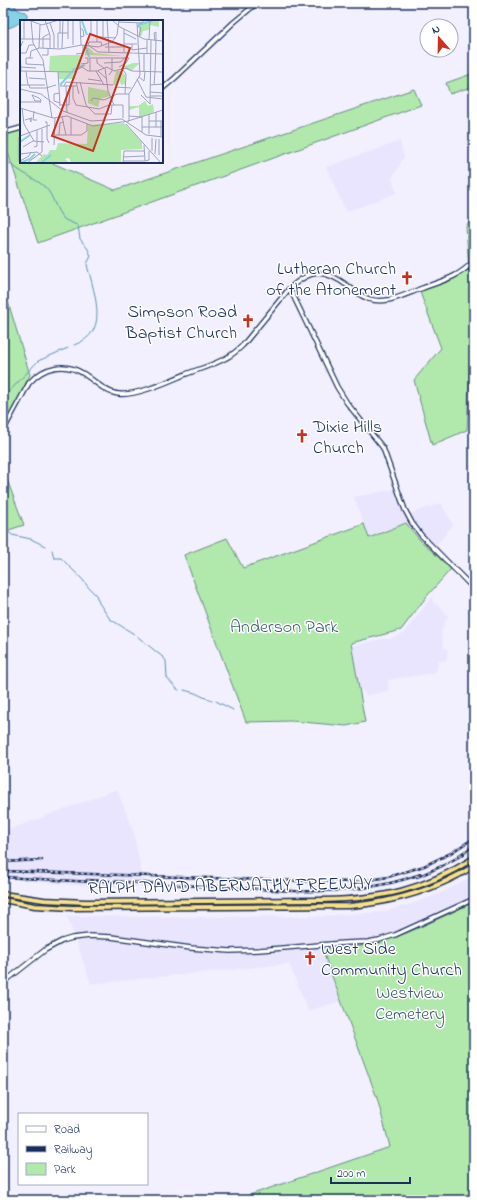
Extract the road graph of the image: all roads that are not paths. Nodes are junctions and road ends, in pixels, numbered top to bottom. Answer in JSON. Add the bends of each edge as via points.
{"nodes":[{"id":1,"x":257,"y":3,"type":"edge"},
{"id":2,"x":163,"y":88,"type":"edge"},
{"id":3,"x":20,"y":128,"type":"edge"},
{"id":4,"x":3,"y":133,"type":"edge"},
{"id":5,"x":474,"y":261,"type":"edge"},
{"id":6,"x":289,"y":288,"type":"junction"},
{"id":7,"x":3,"y":431,"type":"edge"},
{"id":8,"x":474,"y":589,"type":"edge"},
{"id":9,"x":474,"y":858,"type":"edge"},
{"id":10,"x":474,"y":866,"type":"edge"},
{"id":11,"x":3,"y":894,"type":"edge"},
{"id":12,"x":474,"y":899,"type":"edge"},
{"id":13,"x":3,"y":900,"type":"edge"},
{"id":14,"x":3,"y":983,"type":"edge"}],
"edges":[{"from":1,"to":2,"type":"main road"},
{"from":3,"to":4,"type":"main road"},
{"from":5,"to":6,"type":"main road","via":[[455,276],[386,300],[362,296],[337,278],[324,273],[302,277]]},
{"from":6,"to":7,"type":"main road","via":[[232,355],[150,388],[120,394],[111,392],[83,373],[70,368],[55,368],[42,372],[30,383]]},
{"from":6,"to":8,"type":"main road","via":[[340,391],[383,448],[412,523]]},
{"from":9,"to":11,"type":"highway","name":"RALPH DAVID ABERNATHY FREEWAY","via":[[421,885],[394,893],[342,900],[70,901]]},
{"from":10,"to":13,"type":"highway","name":"RALPH DAVID ABERNATHY FREEWAY","via":[[456,877],[409,896],[362,905],[55,908]]},
{"from":12,"to":14,"type":"main road","via":[[395,935],[368,942],[230,951],[111,937],[72,938],[45,950]]}]}
